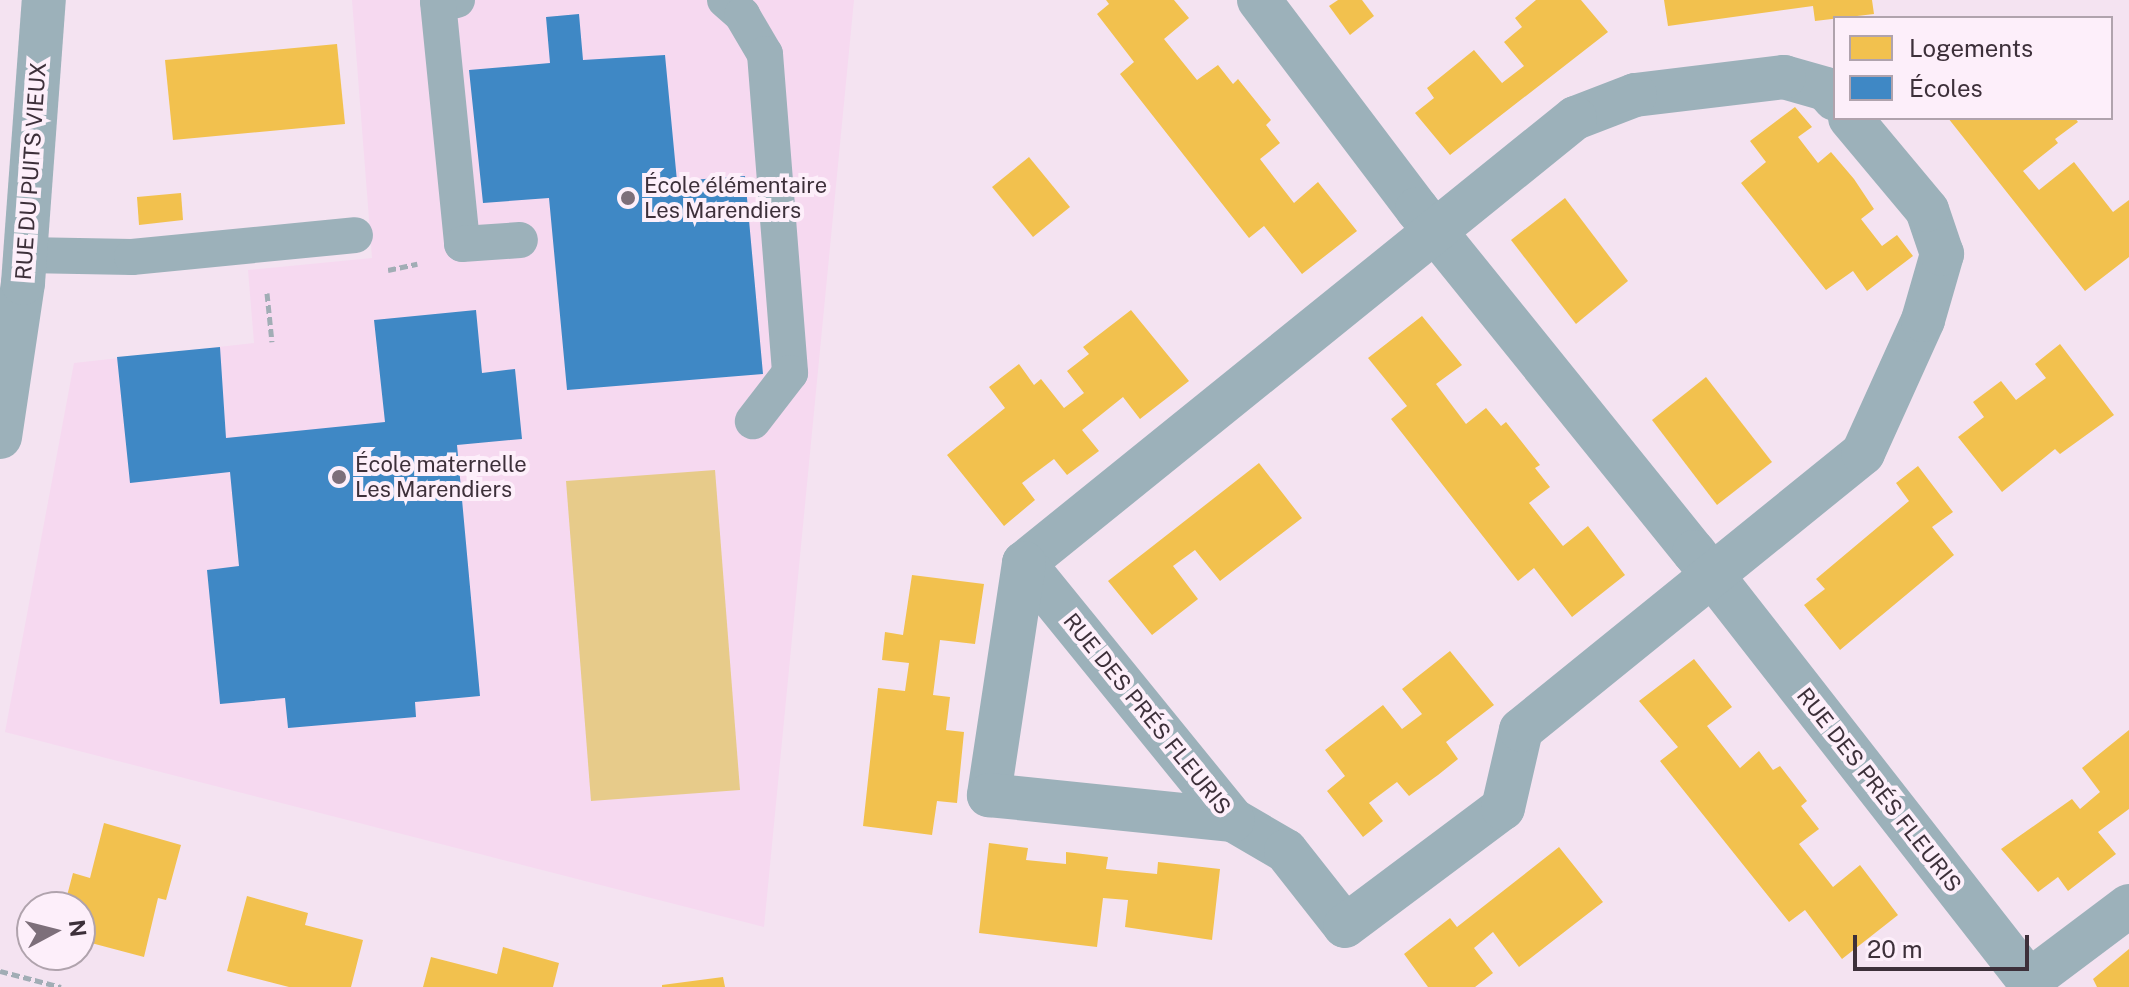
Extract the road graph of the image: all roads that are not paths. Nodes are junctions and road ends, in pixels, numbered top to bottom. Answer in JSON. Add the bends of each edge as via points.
{"nodes":[{"id":1,"x":44,"y":0,"type":"edge"},
{"id":2,"x":457,"y":0,"type":"edge"},
{"id":3,"x":725,"y":0,"type":"edge"},
{"id":4,"x":1259,"y":0,"type":"edge"},
{"id":5,"x":1833,"y":97,"type":"edge"},
{"id":6,"x":1852,"y":120,"type":"edge"},
{"id":7,"x":1434,"y":229,"type":"junction"},
{"id":8,"x":355,"y":235,"type":"dead end"},
{"id":9,"x":520,"y":240,"type":"dead end"},
{"id":10,"x":16,"y":273,"type":"edge"},
{"id":11,"x":753,"y":421,"type":"dead end"},
{"id":12,"x":0,"y":437,"type":"edge"},
{"id":13,"x":1024,"y":563,"type":"junction"},
{"id":14,"x":1713,"y":575,"type":"junction"},
{"id":15,"x":1233,"y":820,"type":"junction"},
{"id":16,"x":2129,"y":906,"type":"edge"}],
"edges":[{"from":1,"to":10,"type":"street","name":"RUE DU PUITS VIEUX"},
{"from":2,"to":9,"type":"lane","via":[[438,2],[462,244]]},
{"from":3,"to":11,"type":"lane","via":[[742,15],[765,54],[790,373]]},
{"from":4,"to":7,"type":"street","name":"RUE DES PRÉS FLEURIS"},
{"from":5,"to":7,"type":"street","via":[[1826,89],[1784,77],[1635,95],[1575,118]]},
{"from":6,"to":14,"type":"street","name":"RUE DES PRÉS FLEURIS","via":[[1927,210],[1942,254],[1923,320],[1863,453]]},
{"from":7,"to":13,"type":"street"},
{"from":7,"to":14,"type":"street","name":"RUE DES PRÉS FLEURIS"},
{"from":8,"to":10,"type":"lane"},
{"from":10,"to":12,"type":"street","name":"RUE DU PUITS VIEUX"},
{"from":13,"to":15,"type":"street","name":"RUE DES PRÉS FLEURIS"},
{"from":13,"to":15,"type":"street","via":[[989,795]]},
{"from":14,"to":15,"type":"street","name":"RUE DES PRÉS FLEURIS","via":[[1521,730],[1503,808],[1345,926],[1286,851]]},
{"from":14,"to":16,"type":"street","name":"RUE DES PRÉS FLEURIS","via":[[2029,981]]}]}
